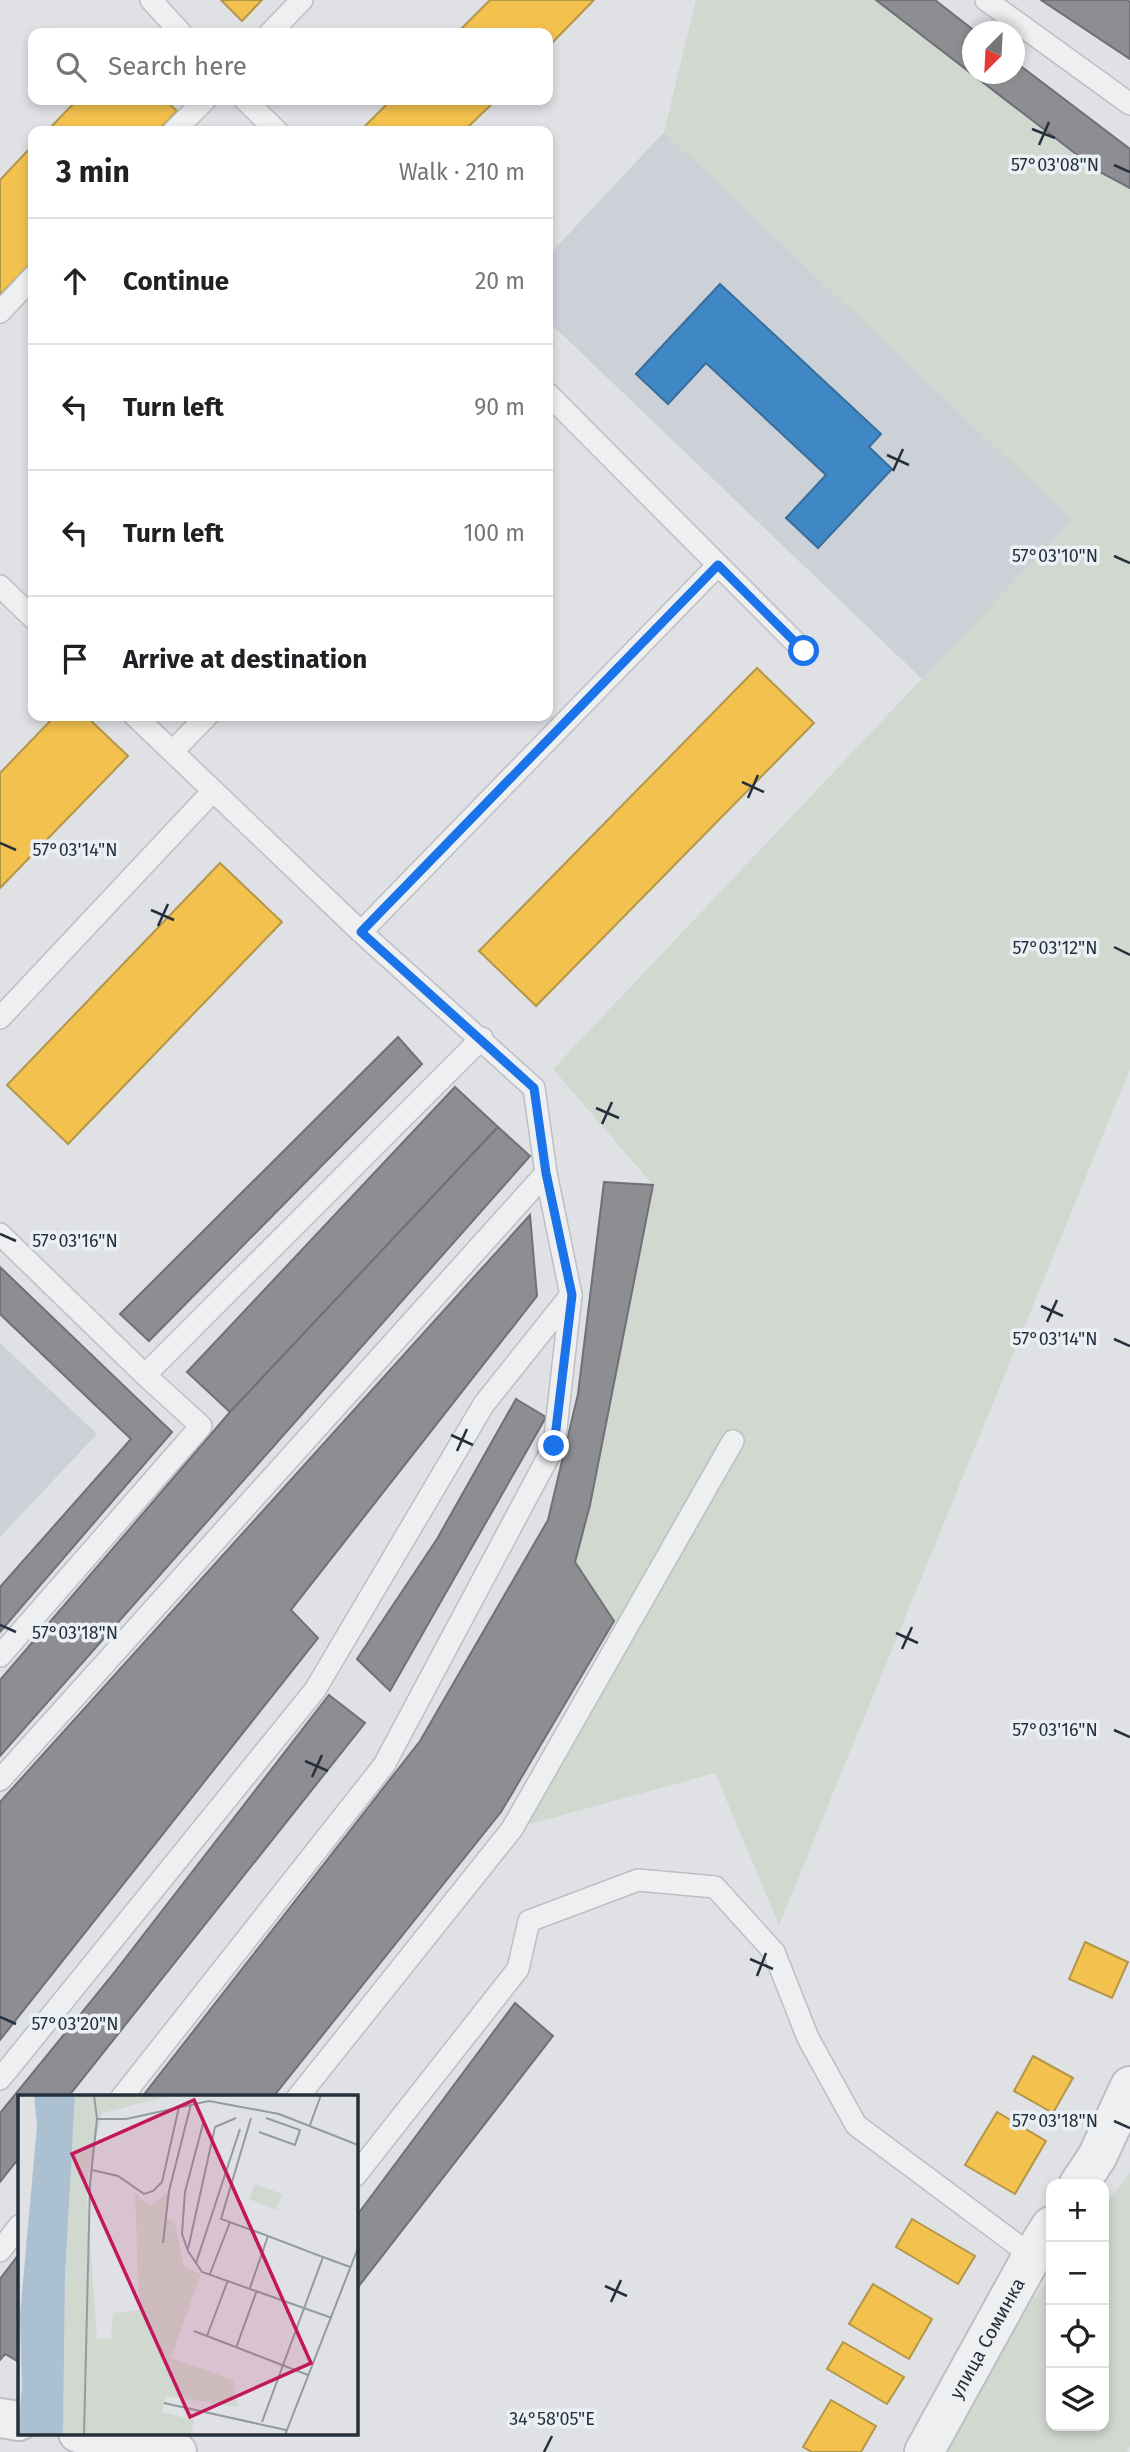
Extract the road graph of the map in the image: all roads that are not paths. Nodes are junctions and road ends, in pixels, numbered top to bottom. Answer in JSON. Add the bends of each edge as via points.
{"nodes":[{"id":1,"x":150,"y":0,"type":"edge"},
{"id":2,"x":302,"y":0,"type":"edge"},
{"id":3,"x":985,"y":0,"type":"edge"},
{"id":4,"x":176,"y":28,"type":"edge"},
{"id":5,"x":275,"y":28,"type":"edge"},
{"id":6,"x":1130,"y":104,"type":"edge"},
{"id":7,"x":200,"y":105,"type":"edge"},
{"id":8,"x":250,"y":105,"type":"edge"},
{"id":9,"x":179,"y":126,"type":"edge"},
{"id":10,"x":272,"y":126,"type":"edge"},
{"id":11,"x":28,"y":282,"type":"edge"},
{"id":12,"x":0,"y":312,"type":"edge"},
{"id":13,"x":553,"y":399,"type":"edge"},
{"id":14,"x":718,"y":565,"type":"junction"},
{"id":15,"x":0,"y":586,"type":"edge"},
{"id":16,"x":28,"y":613,"type":"edge"},
{"id":17,"x":804,"y":651,"type":"dead end"},
{"id":18,"x":140,"y":721,"type":"edge"},
{"id":19,"x":201,"y":721,"type":"edge"},
{"id":20,"x":173,"y":751,"type":"junction"},
{"id":21,"x":214,"y":791,"type":"junction"},
{"id":22,"x":361,"y":932,"type":"junction"},
{"id":23,"x":0,"y":1018,"type":"edge"},
{"id":24,"x":482,"y":1038,"type":"junction"},
{"id":25,"x":546,"y":1173,"type":"junction"},
{"id":26,"x":0,"y":1234,"type":"edge"},
{"id":27,"x":572,"y":1295,"type":"junction"},
{"id":28,"x":145,"y":1375,"type":"junction"},
{"id":29,"x":733,"y":1441,"type":"dead end"},
{"id":30,"x":0,"y":1656,"type":"edge"},
{"id":31,"x":0,"y":1780,"type":"edge"},
{"id":32,"x":0,"y":2079,"type":"edge"},
{"id":33,"x":1130,"y":2085,"type":"edge"},
{"id":34,"x":124,"y":2095,"type":"edge"},
{"id":35,"x":300,"y":2095,"type":"edge"},
{"id":36,"x":357,"y":2173,"type":"edge"},
{"id":37,"x":1082,"y":2179,"type":"edge"},
{"id":38,"x":18,"y":2227,"type":"edge"},
{"id":39,"x":1041,"y":2241,"type":"edge"},
{"id":40,"x":0,"y":2250,"type":"edge"},
{"id":41,"x":0,"y":2418,"type":"edge"},
{"id":42,"x":18,"y":2421,"type":"edge"},
{"id":43,"x":86,"y":2434,"type":"edge"},
{"id":44,"x":158,"y":2443,"type":"edge"},
{"id":45,"x":924,"y":2452,"type":"edge"}],
"edges":[{"from":1,"to":4,"type":"lane"},
{"from":2,"to":5,"type":"lane"},
{"from":3,"to":6,"type":"lane"},
{"from":7,"to":9,"type":"lane"},
{"from":8,"to":10,"type":"lane"},
{"from":11,"to":12,"type":"lane"},
{"from":13,"to":14,"type":"lane"},
{"from":14,"to":17,"type":"lane"},
{"from":14,"to":22,"type":"lane"},
{"from":15,"to":16,"type":"lane"},
{"from":18,"to":20,"type":"lane"},
{"from":19,"to":20,"type":"lane"},
{"from":20,"to":21,"type":"lane"},
{"from":21,"to":22,"type":"lane"},
{"from":21,"to":23,"type":"lane"},
{"from":22,"to":24,"type":"lane"},
{"from":24,"to":25,"type":"lane","via":[[534,1088]]},
{"from":24,"to":28,"type":"lane"},
{"from":25,"to":27,"type":"lane"},
{"from":25,"to":31,"type":"lane"},
{"from":26,"to":28,"type":"lane"},
{"from":27,"to":32,"type":"lane","via":[[484,1404],[315,1690]]},
{"from":27,"to":34,"type":"lane","via":[[554,1446],[384,1765]]},
{"from":28,"to":30,"type":"lane","via":[[201,1426]]},
{"from":29,"to":35,"type":"lane","via":[[512,1829]]},
{"from":33,"to":37,"type":"street"},
{"from":36,"to":39,"type":"lane","via":[[518,1969],[529,1921],[638,1880],[715,1887],[774,1952],[808,2038],[856,2125]]},
{"from":38,"to":40,"type":"lane"},
{"from":39,"to":45,"type":"street","name":"улица Соминка"},
{"from":41,"to":42,"type":"street"},
{"from":43,"to":44,"type":"street"}]}
